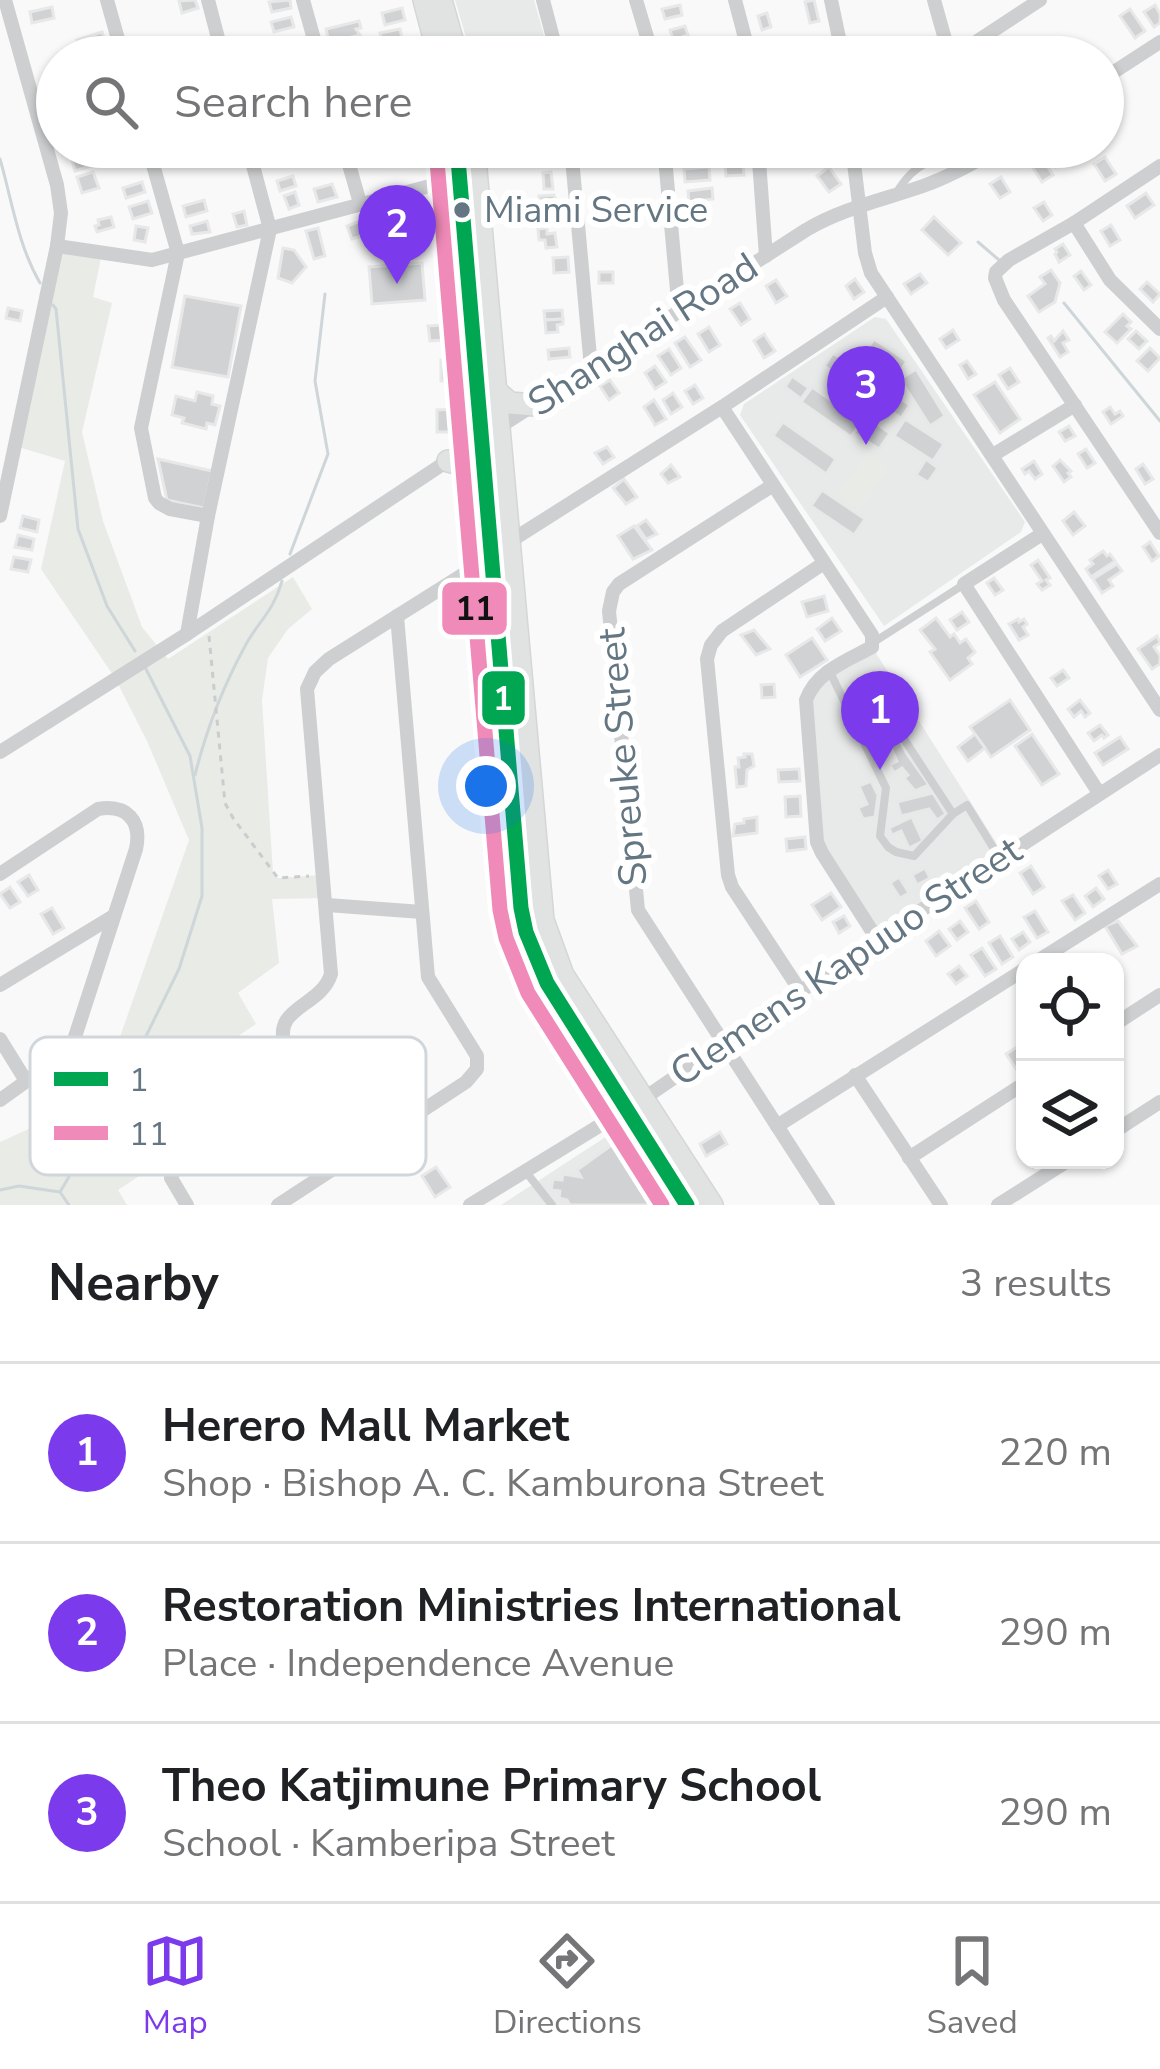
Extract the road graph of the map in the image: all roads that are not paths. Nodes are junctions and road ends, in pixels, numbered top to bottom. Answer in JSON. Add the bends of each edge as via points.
{"nodes":[{"id":1,"x":5,"y":0,"type":"edge"},
{"id":2,"x":107,"y":0,"type":"edge"},
{"id":3,"x":208,"y":0,"type":"edge"},
{"id":4,"x":303,"y":0,"type":"edge"},
{"id":5,"x":424,"y":0,"type":"edge"},
{"id":6,"x":441,"y":0,"type":"edge"},
{"id":7,"x":542,"y":0,"type":"edge"},
{"id":8,"x":636,"y":0,"type":"edge"},
{"id":9,"x":735,"y":0,"type":"edge"},
{"id":10,"x":831,"y":0,"type":"edge"},
{"id":11,"x":934,"y":0,"type":"edge"},
{"id":12,"x":1040,"y":0,"type":"edge"},
{"id":13,"x":117,"y":36,"type":"edge"},
{"id":14,"x":217,"y":36,"type":"edge"},
{"id":15,"x":313,"y":36,"type":"edge"},
{"id":16,"x":434,"y":36,"type":"edge"},
{"id":17,"x":451,"y":36,"type":"edge"},
{"id":18,"x":552,"y":36,"type":"edge"},
{"id":19,"x":647,"y":36,"type":"edge"},
{"id":20,"x":744,"y":36,"type":"edge"},
{"id":21,"x":839,"y":36,"type":"edge"},
{"id":22,"x":945,"y":36,"type":"edge"},
{"id":23,"x":984,"y":36,"type":"edge"},
{"id":24,"x":1160,"y":42,"type":"edge"},
{"id":25,"x":1124,"y":66,"type":"edge"},
{"id":26,"x":36,"y":108,"type":"edge"},
{"id":27,"x":53,"y":168,"type":"edge"},
{"id":28,"x":154,"y":168,"type":"edge"},
{"id":29,"x":254,"y":168,"type":"edge"},
{"id":30,"x":350,"y":168,"type":"edge"},
{"id":31,"x":459,"y":168,"type":"edge"},
{"id":32,"x":476,"y":168,"type":"edge"},
{"id":33,"x":573,"y":168,"type":"edge"},
{"id":34,"x":666,"y":168,"type":"edge"},
{"id":35,"x":760,"y":168,"type":"edge"},
{"id":36,"x":854,"y":168,"type":"edge"},
{"id":37,"x":965,"y":168,"type":"edge"},
{"id":38,"x":1157,"y":174,"type":"edge"},
{"id":39,"x":460,"y":178,"type":"junction"},
{"id":40,"x":360,"y":203,"type":"junction"},
{"id":41,"x":858,"y":206,"type":"junction"},
{"id":42,"x":1073,"y":223,"type":"junction"},
{"id":43,"x":270,"y":229,"type":"junction"},
{"id":44,"x":57,"y":246,"type":"junction"},
{"id":45,"x":178,"y":253,"type":"junction"},
{"id":46,"x":766,"y":256,"type":"junction"},
{"id":47,"x":886,"y":297,"type":"junction"},
{"id":48,"x":679,"y":312,"type":"junction"},
{"id":49,"x":1160,"y":329,"type":"edge"},
{"id":50,"x":591,"y":368,"type":"junction"},
{"id":51,"x":496,"y":391,"type":"junction"},
{"id":52,"x":534,"y":405,"type":"junction"},
{"id":53,"x":1075,"y":405,"type":"junction"},
{"id":54,"x":722,"y":407,"type":"junction"},
{"id":55,"x":490,"y":433,"type":"junction"},
{"id":56,"x":993,"y":455,"type":"junction"},
{"id":57,"x":448,"y":460,"type":"junction"},
{"id":58,"x":484,"y":478,"type":"junction"},
{"id":59,"x":773,"y":485,"type":"junction"},
{"id":60,"x":0,"y":516,"type":"edge"},
{"id":61,"x":208,"y":516,"type":"junction"},
{"id":62,"x":1160,"y":532,"type":"edge"},
{"id":63,"x":1042,"y":534,"type":"junction"},
{"id":64,"x":500,"y":549,"type":"junction"},
{"id":65,"x":824,"y":562,"type":"junction"},
{"id":66,"x":964,"y":584,"type":"junction"},
{"id":67,"x":397,"y":616,"type":"junction"},
{"id":68,"x":187,"y":634,"type":"junction"},
{"id":69,"x":874,"y":642,"type":"junction"},
{"id":70,"x":830,"y":670,"type":"junction"},
{"id":71,"x":1160,"y":710,"type":"edge"},
{"id":72,"x":853,"y":717,"type":"junction"},
{"id":73,"x":0,"y":752,"type":"edge"},
{"id":74,"x":1160,"y":754,"type":"edge"},
{"id":75,"x":1100,"y":793,"type":"junction"},
{"id":76,"x":952,"y":814,"type":"junction"},
{"id":77,"x":999,"y":859,"type":"junction"},
{"id":78,"x":0,"y":874,"type":"edge"},
{"id":79,"x":1160,"y":884,"type":"edge"},
{"id":80,"x":327,"y":905,"type":"junction"},
{"id":81,"x":422,"y":912,"type":"junction"},
{"id":82,"x":112,"y":917,"type":"junction"},
{"id":83,"x":877,"y":939,"type":"junction"},
{"id":84,"x":1050,"y":953,"type":"edge"},
{"id":85,"x":1016,"y":975,"type":"edge"},
{"id":86,"x":0,"y":985,"type":"edge"},
{"id":87,"x":801,"y":992,"type":"junction"},
{"id":88,"x":1160,"y":995,"type":"edge"},
{"id":89,"x":1124,"y":1018,"type":"edge"},
{"id":90,"x":75,"y":1037,"type":"edge"},
{"id":91,"x":282,"y":1037,"type":"edge"},
{"id":92,"x":0,"y":1039,"type":"edge"},
{"id":93,"x":722,"y":1043,"type":"junction"},
{"id":94,"x":30,"y":1075,"type":"edge"},
{"id":95,"x":855,"y":1075,"type":"junction"},
{"id":96,"x":30,"y":1078,"type":"edge"},
{"id":97,"x":1016,"y":1089,"type":"edge"},
{"id":98,"x":0,"y":1100,"type":"edge"},
{"id":99,"x":1160,"y":1102,"type":"edge"},
{"id":100,"x":635,"y":1104,"type":"junction"},
{"id":101,"x":426,"y":1108,"type":"edge"},
{"id":102,"x":1124,"y":1125,"type":"edge"},
{"id":103,"x":777,"y":1126,"type":"junction"},
{"id":104,"x":909,"y":1158,"type":"junction"},
{"id":105,"x":1058,"y":1169,"type":"edge"},
{"id":106,"x":525,"y":1171,"type":"junction"},
{"id":107,"x":173,"y":1175,"type":"edge"},
{"id":108,"x":323,"y":1175,"type":"edge"},
{"id":109,"x":1024,"y":1198,"type":"edge"},
{"id":110,"x":188,"y":1205,"type":"edge"},
{"id":111,"x":278,"y":1205,"type":"edge"},
{"id":112,"x":470,"y":1205,"type":"edge"},
{"id":113,"x":551,"y":1205,"type":"edge"},
{"id":114,"x":687,"y":1205,"type":"edge"},
{"id":115,"x":712,"y":1205,"type":"edge"},
{"id":116,"x":828,"y":1205,"type":"edge"},
{"id":117,"x":940,"y":1205,"type":"edge"},
{"id":118,"x":998,"y":1205,"type":"edge"}],
"edges":[{"from":1,"to":26,"type":"street"},
{"from":2,"to":13,"type":"street"},
{"from":3,"to":14,"type":"street"},
{"from":4,"to":15,"type":"street"},
{"from":5,"to":16,"type":"main road"},
{"from":6,"to":17,"type":"main road"},
{"from":7,"to":18,"type":"street"},
{"from":8,"to":19,"type":"street"},
{"from":9,"to":20,"type":"street"},
{"from":10,"to":21,"type":"street"},
{"from":11,"to":22,"type":"street"},
{"from":12,"to":23,"type":"street"},
{"from":24,"to":25,"type":"street"},
{"from":27,"to":44,"type":"street"},
{"from":28,"to":45,"type":"street"},
{"from":29,"to":43,"type":"street"},
{"from":30,"to":40,"type":"street"},
{"from":31,"to":39,"type":"main road"},
{"from":32,"to":51,"type":"main road"},
{"from":33,"to":50,"type":"street"},
{"from":34,"to":48,"type":"street"},
{"from":35,"to":46,"type":"street"},
{"from":36,"to":41,"type":"street"},
{"from":37,"to":41,"type":"street","name":"Shanghai Road"},
{"from":38,"to":42,"type":"street"},
{"from":39,"to":40,"type":"street"},
{"from":39,"to":55,"type":"main road"},
{"from":40,"to":43,"type":"street"},
{"from":41,"to":46,"type":"street","name":"Shanghai Road"},
{"from":41,"to":47,"type":"street","via":[[866,260]]},
{"from":42,"to":49,"type":"street","via":[[1110,280]]},
{"from":42,"to":53,"type":"street","via":[[996,272],[999,291]]},
{"from":43,"to":45,"type":"street"},
{"from":43,"to":61,"type":"street"},
{"from":44,"to":45,"type":"street","via":[[141,260]]},
{"from":44,"to":60,"type":"street"},
{"from":45,"to":61,"type":"street","via":[[141,435],[159,503]]},
{"from":46,"to":48,"type":"street","name":"Shanghai Road"},
{"from":47,"to":54,"type":"street"},
{"from":47,"to":56,"type":"street"},
{"from":48,"to":50,"type":"street","name":"Shanghai Road"},
{"from":50,"to":52,"type":"street","name":"Shanghai Road"},
{"from":51,"to":52,"type":"main road","via":[[510,403]]},
{"from":51,"to":55,"type":"main road"},
{"from":52,"to":55,"type":"street","name":"Shanghai Road"},
{"from":53,"to":56,"type":"street"},
{"from":53,"to":62,"type":"street"},
{"from":54,"to":59,"type":"street"},
{"from":54,"to":64,"type":"street"},
{"from":55,"to":57,"type":"street","name":"Shanghai Road"},
{"from":55,"to":58,"type":"main road"},
{"from":55,"to":64,"type":"main road"},
{"from":56,"to":63,"type":"street"},
{"from":57,"to":58,"type":"main road"},
{"from":57,"to":68,"type":"street","name":"Shanghai Road"},
{"from":58,"to":64,"type":"main road"},
{"from":59,"to":65,"type":"street"},
{"from":59,"to":93,"type":"street","name":"Spreuke Street","via":[[619,584],[610,601],[637,905]]},
{"from":61,"to":68,"type":"street"},
{"from":63,"to":66,"type":"street"},
{"from":63,"to":71,"type":"street"},
{"from":64,"to":67,"type":"street"},
{"from":64,"to":100,"type":"main road","via":[[543,920],[563,975]]},
{"from":65,"to":69,"type":"street"},
{"from":65,"to":87,"type":"street","via":[[722,631],[707,659],[728,875]]},
{"from":66,"to":69,"type":"lane"},
{"from":66,"to":75,"type":"street"},
{"from":67,"to":80,"type":"street","via":[[320,667],[307,689]]},
{"from":67,"to":81,"type":"street"},
{"from":68,"to":73,"type":"street","name":"Shanghai Road"},
{"from":69,"to":70,"type":"street"},
{"from":70,"to":72,"type":"lane"},
{"from":70,"to":83,"type":"street","via":[[806,700],[817,842]]},
{"from":72,"to":76,"type":"lane","via":[[885,710]]},
{"from":72,"to":76,"type":"lane","via":[[886,788],[879,828],[887,847],[914,856]]},
{"from":74,"to":75,"type":"street","name":"Clemens Kapuuo Street"},
{"from":75,"to":77,"type":"street","name":"Clemens Kapuuo Street"},
{"from":76,"to":77,"type":"lane","via":[[968,806]]},
{"from":77,"to":83,"type":"street","name":"Clemens Kapuuo Street"},
{"from":78,"to":82,"type":"street","via":[[98,809],[127,812],[139,836]]},
{"from":79,"to":84,"type":"street"},
{"from":80,"to":81,"type":"street"},
{"from":80,"to":91,"type":"street","via":[[330,981],[284,1021]]},
{"from":81,"to":101,"type":"street","via":[[430,983],[477,1056],[466,1082]]},
{"from":82,"to":86,"type":"street"},
{"from":82,"to":90,"type":"street"},
{"from":83,"to":87,"type":"street","name":"Clemens Kapuuo Street"},
{"from":85,"to":95,"type":"street"},
{"from":87,"to":93,"type":"street","name":"Clemens Kapuuo Street"},
{"from":88,"to":89,"type":"street"},
{"from":92,"to":94,"type":"street"},
{"from":93,"to":100,"type":"street","name":"Clemens Kapuuo Street"},
{"from":93,"to":103,"type":"street","name":"Spreuke Street"},
{"from":95,"to":103,"type":"street"},
{"from":95,"to":104,"type":"street"},
{"from":96,"to":98,"type":"street"},
{"from":97,"to":104,"type":"street"},
{"from":99,"to":102,"type":"street"},
{"from":100,"to":106,"type":"street","name":"Clemens Kapuuo Street"},
{"from":100,"to":114,"type":"main road"},
{"from":100,"to":115,"type":"main road"},
{"from":103,"to":116,"type":"street","name":"Spreuke Street"},
{"from":104,"to":117,"type":"street"},
{"from":105,"to":109,"type":"street"},
{"from":106,"to":112,"type":"street","name":"Clemens Kapuuo Street"},
{"from":106,"to":113,"type":"lane"},
{"from":107,"to":110,"type":"street"},
{"from":108,"to":111,"type":"street"},
{"from":109,"to":118,"type":"street"}]}
